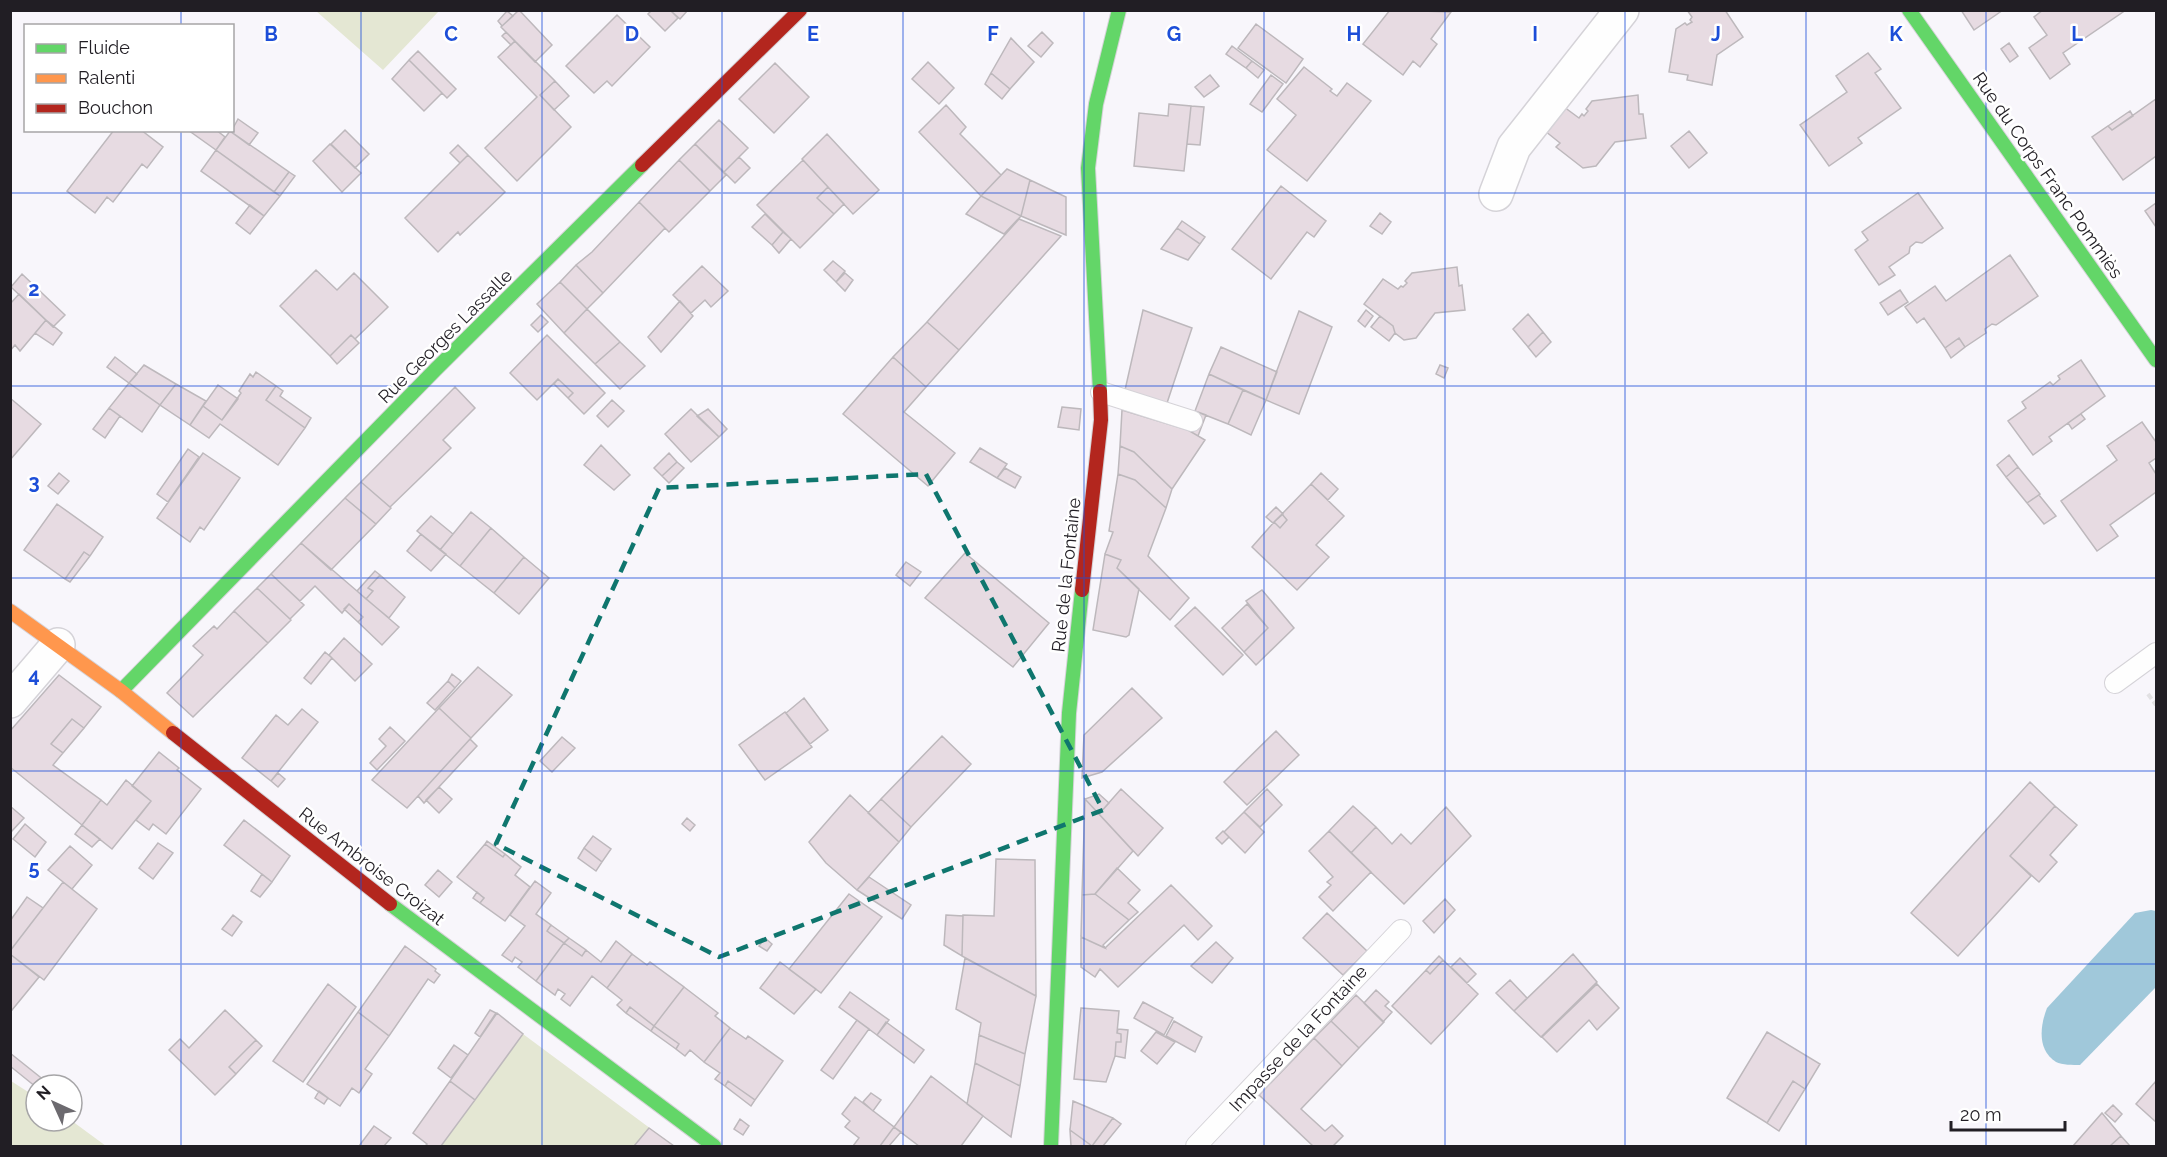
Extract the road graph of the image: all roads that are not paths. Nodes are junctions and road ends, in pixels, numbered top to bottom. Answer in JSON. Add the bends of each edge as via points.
{"nodes":[{"id":1,"x":800,"y":10,"type":"edge"},
{"id":2,"x":1119,"y":10,"type":"edge"},
{"id":3,"x":1622,"y":10,"type":"edge"},
{"id":4,"x":1909,"y":10,"type":"edge"},
{"id":5,"x":1496,"y":194,"type":"dead end"},
{"id":6,"x":2157,"y":360,"type":"edge"},
{"id":7,"x":1101,"y":392,"type":"junction"},
{"id":8,"x":1192,"y":421,"type":"dead end"},
{"id":9,"x":10,"y":611,"type":"edge"},
{"id":10,"x":58,"y":645,"type":"junction"},
{"id":11,"x":2157,"y":653,"type":"edge"},
{"id":12,"x":2115,"y":683,"type":"dead end"},
{"id":13,"x":120,"y":691,"type":"junction"},
{"id":14,"x":10,"y":701,"type":"edge"},
{"id":15,"x":1401,"y":930,"type":"dead end"},
{"id":16,"x":714,"y":1146,"type":"edge"},
{"id":17,"x":1051,"y":1146,"type":"edge"},
{"id":18,"x":1196,"y":1146,"type":"edge"}],
"edges":[{"from":1,"to":13,"type":"street","name":"Rue Georges Lassalle","via":[[436,369]]},
{"from":2,"to":7,"type":"street","name":"Rue de la Fontaine","via":[[1096,104],[1088,168]]},
{"from":3,"to":5,"type":"street","via":[[1514,147]]},
{"from":4,"to":6,"type":"street","name":"Rue du Corps Franc Pommiès"},
{"from":7,"to":8,"type":"lane"},
{"from":7,"to":17,"type":"street","name":"Rue de la Fontaine","via":[[1069,713]]},
{"from":9,"to":10,"type":"street","name":"Rue Ambroise Croizat"},
{"from":10,"to":13,"type":"street","name":"Rue Ambroise Croizat"},
{"from":10,"to":14,"type":"street"},
{"from":11,"to":12,"type":"lane"},
{"from":13,"to":16,"type":"street","name":"Rue Ambroise Croizat","via":[[389,903]]},
{"from":15,"to":18,"type":"lane","name":"Impasse de la Fontaine"}]}
